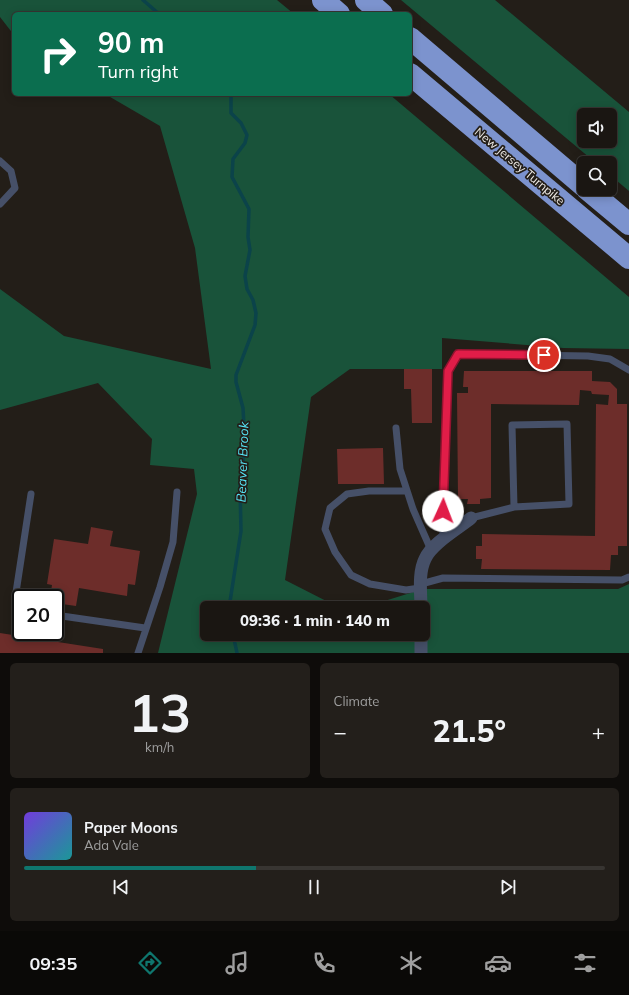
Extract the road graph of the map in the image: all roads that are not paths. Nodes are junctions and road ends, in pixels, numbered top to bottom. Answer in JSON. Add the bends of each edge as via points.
{"nodes":[{"id":1,"x":323,"y":0,"type":"edge"},
{"id":2,"x":366,"y":0,"type":"edge"},
{"id":3,"x":337,"y":12,"type":"edge"},
{"id":4,"x":380,"y":12,"type":"edge"},
{"id":5,"x":412,"y":40,"type":"edge"},
{"id":6,"x":412,"y":76,"type":"edge"},
{"id":7,"x":0,"y":161,"type":"edge"},
{"id":8,"x":577,"y":180,"type":"edge"},
{"id":9,"x":596,"y":196,"type":"edge"},
{"id":10,"x":0,"y":204,"type":"edge"},
{"id":11,"x":629,"y":224,"type":"edge"},
{"id":12,"x":629,"y":258,"type":"edge"},
{"id":13,"x":629,"y":370,"type":"edge"},
{"id":14,"x":396,"y":428,"type":"dead end"},
{"id":15,"x":407,"y":491,"type":"junction"},
{"id":16,"x":177,"y":492,"type":"dead end"},
{"id":17,"x":31,"y":494,"type":"dead end"},
{"id":18,"x":514,"y":507,"type":"junction"},
{"id":19,"x":471,"y":518,"type":"joint"},
{"id":20,"x":444,"y":539,"type":"junction"},
{"id":21,"x":431,"y":550,"type":"junction"},
{"id":22,"x":629,"y":576,"type":"edge"},
{"id":23,"x":421,"y":586,"type":"junction"},
{"id":24,"x":17,"y":589,"type":"edge"},
{"id":25,"x":421,"y":601,"type":"edge"},
{"id":26,"x":64,"y":616,"type":"edge"},
{"id":27,"x":146,"y":628,"type":"junction"},
{"id":28,"x":421,"y":641,"type":"edge"},
{"id":29,"x":138,"y":653,"type":"edge"},
{"id":30,"x":421,"y":653,"type":"edge"}],
"edges":[{"from":1,"to":3,"type":"highway"},
{"from":2,"to":4,"type":"highway"},
{"from":5,"to":8,"type":"highway"},
{"from":6,"to":12,"type":"highway","name":"New Jersey Turnpike"},
{"from":7,"to":10,"type":"lane","via":[[11,171],[15,188]]},
{"from":9,"to":11,"type":"highway"},
{"from":13,"to":20,"type":"lane","via":[[610,359],[588,356],[458,354],[448,371],[442,526]]},
{"from":14,"to":15,"type":"lane","via":[[400,469]]},
{"from":15,"to":21,"type":"lane"},
{"from":15,"to":23,"type":"lane","via":[[347,494],[330,508],[325,529],[335,552],[351,575],[370,584],[406,590]]},
{"from":16,"to":27,"type":"lane","via":[[173,542]]},
{"from":17,"to":24,"type":"lane"},
{"from":18,"to":18,"type":"lane","via":[[512,425],[567,424],[569,504]]},
{"from":18,"to":19,"type":"lane"},
{"from":19,"to":20,"type":"street"},
{"from":20,"to":21,"type":"street"},
{"from":21,"to":23,"type":"street","via":[[424,559]]},
{"from":22,"to":23,"type":"lane","via":[[622,580],[443,578]]},
{"from":23,"to":25,"type":"street"},
{"from":26,"to":27,"type":"lane"},
{"from":27,"to":29,"type":"lane"},
{"from":28,"to":30,"type":"street"}]}
